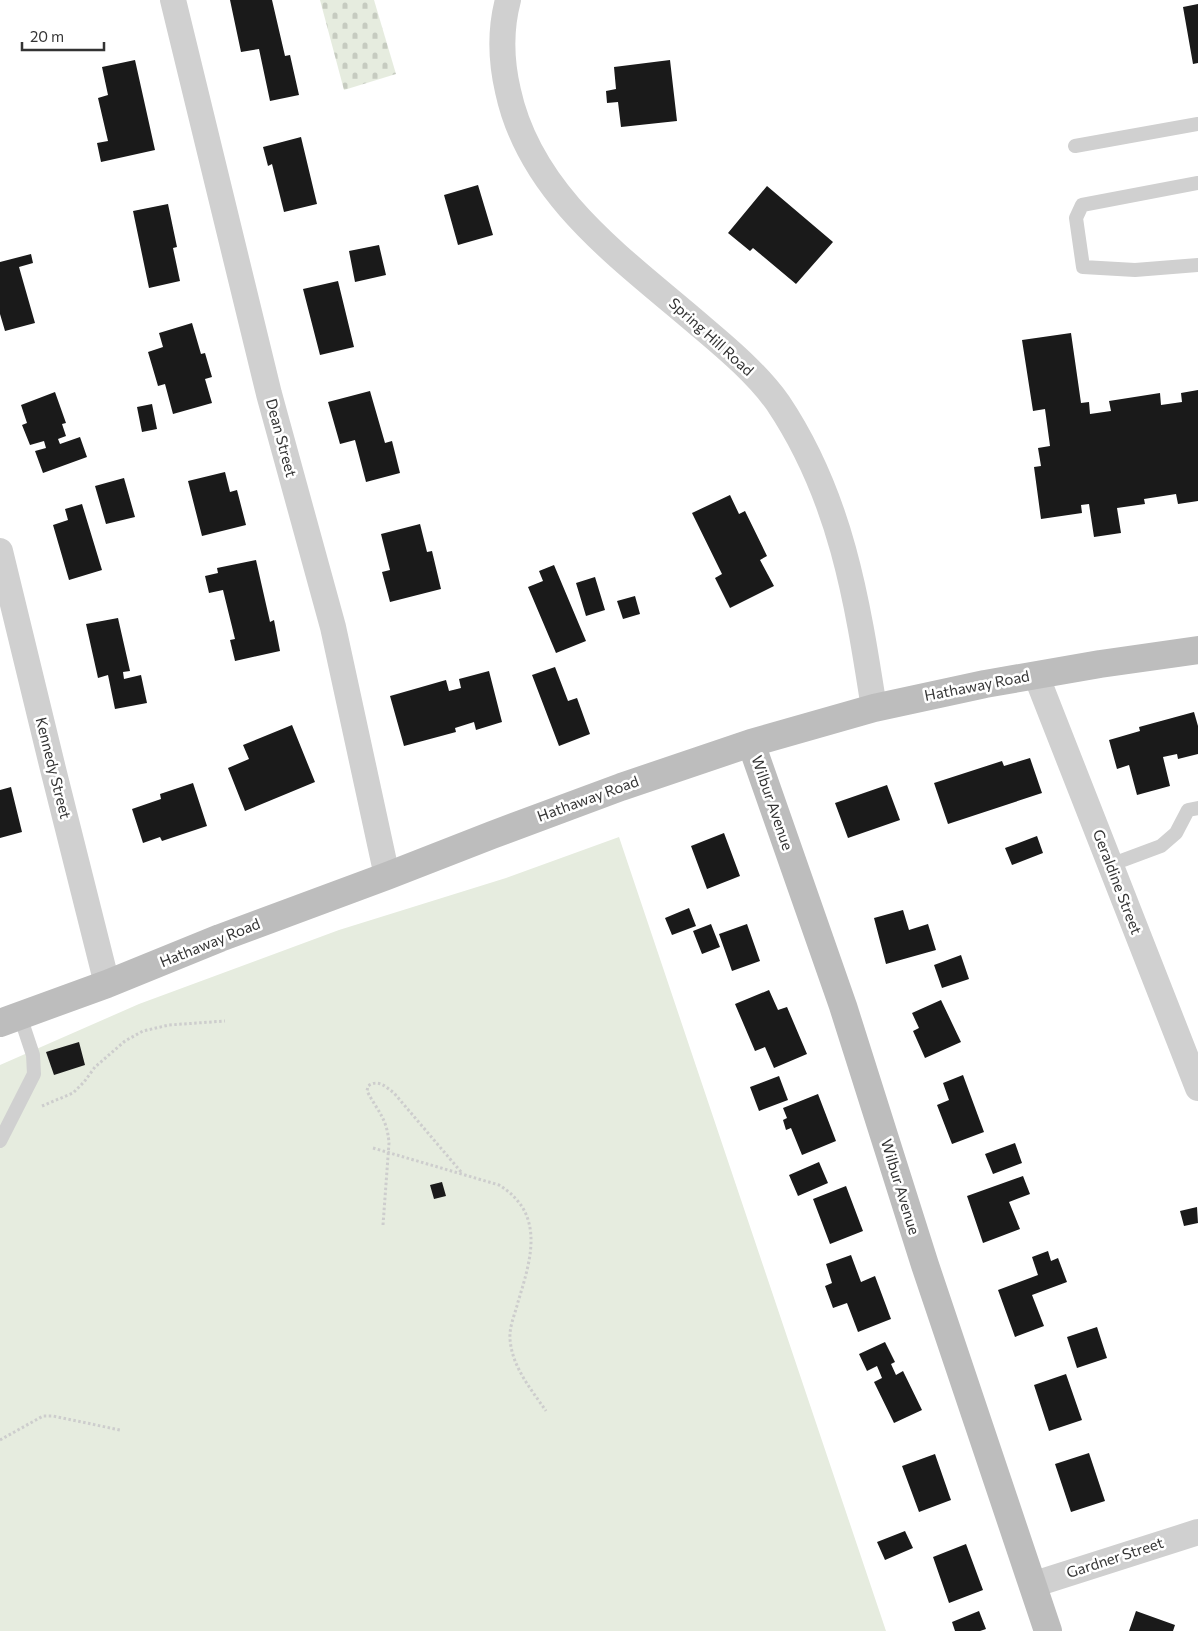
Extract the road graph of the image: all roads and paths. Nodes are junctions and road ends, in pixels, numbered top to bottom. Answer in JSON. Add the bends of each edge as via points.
{"nodes":[{"id":1,"x":173,"y":0,"type":"edge"},
{"id":2,"x":508,"y":0,"type":"edge"},
{"id":3,"x":1198,"y":124,"type":"edge"},
{"id":4,"x":1075,"y":146,"type":"dead end"},
{"id":5,"x":1198,"y":183,"type":"edge"},
{"id":6,"x":1198,"y":265,"type":"edge"},
{"id":7,"x":0,"y":551,"type":"edge"},
{"id":8,"x":1198,"y":650,"type":"edge"},
{"id":9,"x":1036,"y":675,"type":"junction"},
{"id":10,"x":874,"y":708,"type":"junction"},
{"id":11,"x":751,"y":743,"type":"junction"},
{"id":12,"x":1198,"y":808,"type":"edge"},
{"id":13,"x":1110,"y":865,"type":"junction"},
{"id":14,"x":387,"y":876,"type":"junction"},
{"id":15,"x":107,"y":984,"type":"junction"},
{"id":16,"x":10,"y":1020,"type":"edge"},
{"id":17,"x":225,"y":1021,"type":"dead end"},
{"id":18,"x":1198,"y":1088,"type":"edge"},
{"id":19,"x":40,"y":1107,"type":"dead end"},
{"id":20,"x":0,"y":1141,"type":"edge"},
{"id":21,"x":373,"y":1148,"type":"dead end"},
{"id":22,"x":388,"y":1152,"type":"junction"},
{"id":23,"x":462,"y":1174,"type":"junction"},
{"id":24,"x":383,"y":1225,"type":"dead end"},
{"id":25,"x":546,"y":1411,"type":"dead end"},
{"id":26,"x":120,"y":1430,"type":"dead end"},
{"id":27,"x":0,"y":1440,"type":"edge"},
{"id":28,"x":1198,"y":1532,"type":"edge"},
{"id":29,"x":1032,"y":1585,"type":"junction"},
{"id":30,"x":1048,"y":1631,"type":"edge"}],
"edges":[{"from":1,"to":14,"type":"street","name":"Dean Street","via":[[269,394],[333,627]]},
{"from":2,"to":10,"type":"street","name":"Spring Hill Road","via":[[502,26],[505,76],[517,124],[539,168],[592,232],[748,368],[776,401],[810,459],[841,536]]},
{"from":3,"to":4,"type":"lane"},
{"from":5,"to":6,"type":"lane","via":[[1082,204],[1076,218],[1083,267],[1136,270]]},
{"from":7,"to":15,"type":"street","name":"Kennedy Street"},
{"from":8,"to":9,"type":"main road","name":"Hathaway Road"},
{"from":9,"to":10,"type":"main road","name":"Hathaway Road"},
{"from":9,"to":13,"type":"street","name":"Geraldine Street"},
{"from":10,"to":11,"type":"main road","name":"Hathaway Road"},
{"from":11,"to":14,"type":"main road","name":"Hathaway Road","via":[[535,819]]},
{"from":11,"to":29,"type":"main road","name":"Wilbur Avenue","via":[[843,1006],[924,1265]]},
{"from":12,"to":13,"type":"lane","via":[[1188,810],[1176,833],[1161,846]]},
{"from":13,"to":18,"type":"street","name":"Geraldine Street"},
{"from":14,"to":15,"type":"main road","name":"Hathaway Road"},
{"from":15,"to":16,"type":"main road","name":"Hathaway Road"},
{"from":16,"to":20,"type":"lane","via":[[33,1055],[34,1074]]},
{"from":17,"to":19,"type":"path","via":[[169,1024],[125,1040],[95,1067],[73,1093]]},
{"from":21,"to":22,"type":"path"},
{"from":22,"to":23,"type":"path"},
{"from":22,"to":23,"type":"path","via":[[387,1126],[367,1091],[368,1086],[376,1082],[394,1093]]},
{"from":22,"to":24,"type":"path"},
{"from":23,"to":25,"type":"path","via":[[499,1185],[510,1192],[529,1222],[532,1248],[510,1339],[522,1376]]},
{"from":26,"to":27,"type":"path","via":[[43,1416]]},
{"from":28,"to":29,"type":"street","name":"Gardner Street"},
{"from":29,"to":30,"type":"main road","name":"Wilbur Avenue"}]}
